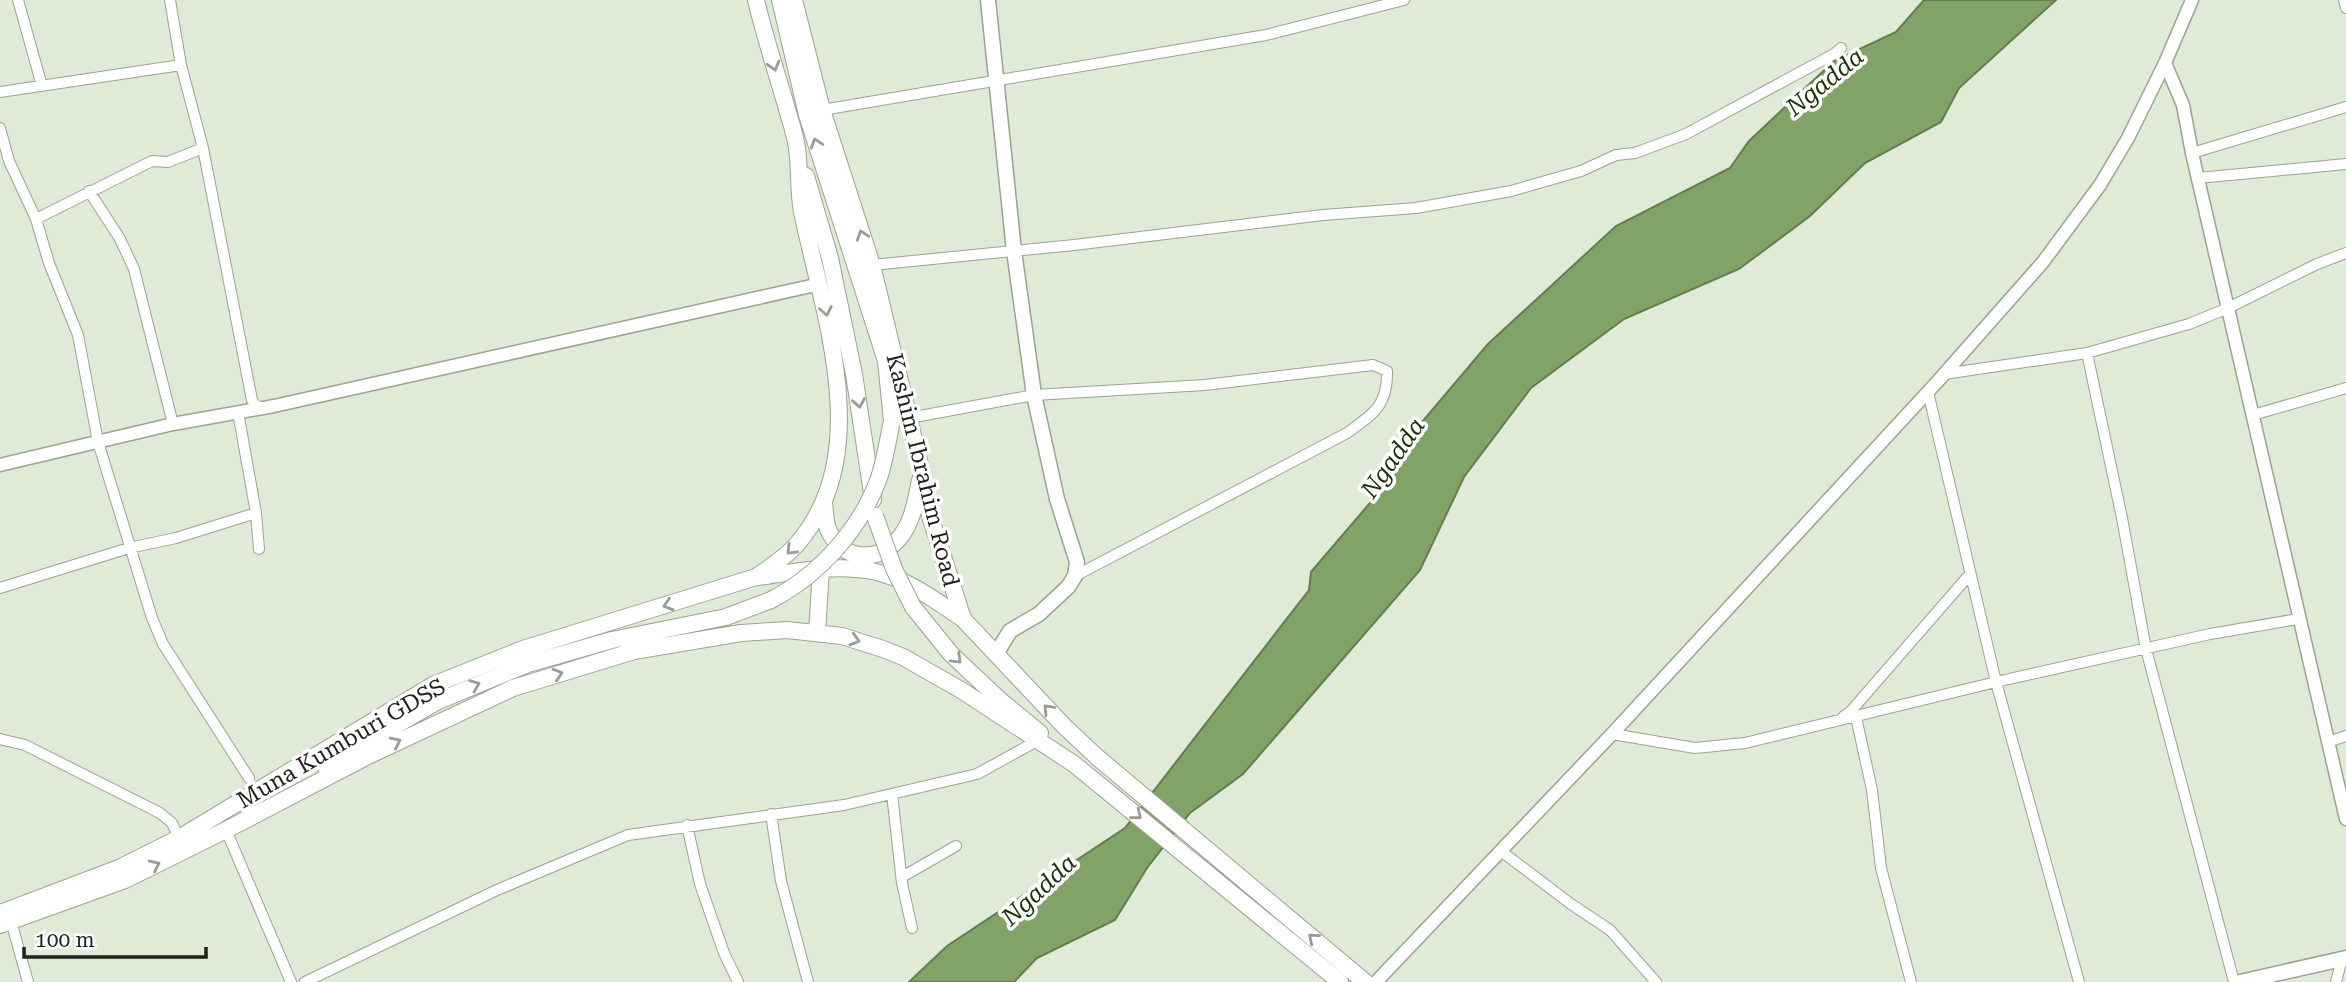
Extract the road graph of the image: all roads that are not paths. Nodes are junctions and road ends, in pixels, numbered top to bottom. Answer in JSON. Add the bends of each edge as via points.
{"nodes":[{"id":1,"x":18,"y":0,"type":"edge"},
{"id":2,"x":170,"y":0,"type":"edge"},
{"id":3,"x":756,"y":0,"type":"edge"},
{"id":4,"x":780,"y":0,"type":"edge"},
{"id":5,"x":794,"y":0,"type":"edge"},
{"id":6,"x":988,"y":0,"type":"edge"},
{"id":7,"x":1404,"y":0,"type":"edge"},
{"id":8,"x":2192,"y":0,"type":"edge"},
{"id":9,"x":2344,"y":0,"type":"edge"},
{"id":10,"x":2346,"y":8,"type":"edge"},
{"id":11,"x":1842,"y":48,"type":"dead end"},
{"id":12,"x":2165,"y":63,"type":"junction"},
{"id":13,"x":181,"y":65,"type":"junction"},
{"id":14,"x":997,"y":80,"type":"junction"},
{"id":15,"x":42,"y":86,"type":"junction"},
{"id":16,"x":0,"y":92,"type":"edge"},
{"id":17,"x":2346,"y":107,"type":"edge"},
{"id":18,"x":822,"y":110,"type":"junction"},
{"id":19,"x":0,"y":128,"type":"edge"},
{"id":20,"x":797,"y":147,"type":"junction"},
{"id":21,"x":203,"y":148,"type":"junction"},
{"id":22,"x":2192,"y":153,"type":"junction"},
{"id":23,"x":2346,"y":164,"type":"edge"},
{"id":24,"x":2198,"y":178,"type":"junction"},
{"id":25,"x":89,"y":191,"type":"junction"},
{"id":26,"x":36,"y":219,"type":"junction"},
{"id":27,"x":1014,"y":251,"type":"junction"},
{"id":28,"x":2346,"y":253,"type":"edge"},
{"id":29,"x":872,"y":265,"type":"junction"},
{"id":30,"x":820,"y":284,"type":"junction"},
{"id":31,"x":2228,"y":308,"type":"junction"},
{"id":32,"x":2087,"y":353,"type":"junction"},
{"id":33,"x":1944,"y":374,"type":"junction"},
{"id":34,"x":2346,"y":388,"type":"edge"},
{"id":35,"x":1928,"y":392,"type":"junction"},
{"id":36,"x":1034,"y":395,"type":"junction"},
{"id":37,"x":262,"y":408,"type":"junction"},
{"id":38,"x":238,"y":412,"type":"junction"},
{"id":39,"x":2253,"y":415,"type":"junction"},
{"id":40,"x":909,"y":418,"type":"junction"},
{"id":41,"x":173,"y":424,"type":"junction"},
{"id":42,"x":98,"y":442,"type":"junction"},
{"id":43,"x":0,"y":465,"type":"edge"},
{"id":44,"x":921,"y":472,"type":"junction"},
{"id":45,"x":824,"y":502,"type":"junction"},
{"id":46,"x":256,"y":513,"type":"junction"},
{"id":47,"x":129,"y":548,"type":"junction"},
{"id":48,"x":260,"y":549,"type":"dead end"},
{"id":49,"x":821,"y":569,"type":"junction"},
{"id":50,"x":1970,"y":574,"type":"junction"},
{"id":51,"x":1074,"y":576,"type":"junction"},
{"id":52,"x":756,"y":578,"type":"junction"},
{"id":53,"x":0,"y":588,"type":"edge"},
{"id":54,"x":963,"y":619,"type":"junction"},
{"id":55,"x":2298,"y":619,"type":"junction"},
{"id":56,"x":817,"y":634,"type":"junction"},
{"id":57,"x":2146,"y":649,"type":"junction"},
{"id":58,"x":996,"y":654,"type":"junction"},
{"id":59,"x":1996,"y":682,"type":"junction"},
{"id":60,"x":1856,"y":717,"type":"junction"},
{"id":61,"x":1838,"y":720,"type":"junction"},
{"id":62,"x":1612,"y":734,"type":"junction"},
{"id":63,"x":2346,"y":736,"type":"edge"},
{"id":64,"x":0,"y":739,"type":"edge"},
{"id":65,"x":1037,"y":741,"type":"junction"},
{"id":66,"x":2328,"y":742,"type":"junction"},
{"id":67,"x":1079,"y":768,"type":"junction"},
{"id":68,"x":249,"y":778,"type":"dead end"},
{"id":69,"x":892,"y":794,"type":"junction"},
{"id":70,"x":771,"y":814,"type":"junction"},
{"id":71,"x":2346,"y":819,"type":"edge"},
{"id":72,"x":687,"y":825,"type":"junction"},
{"id":73,"x":226,"y":830,"type":"junction"},
{"id":74,"x":178,"y":838,"type":"junction"},
{"id":75,"x":956,"y":846,"type":"dead end"},
{"id":76,"x":1502,"y":852,"type":"junction"},
{"id":77,"x":902,"y":877,"type":"junction"},
{"id":78,"x":4,"y":920,"type":"edge"},
{"id":79,"x":912,"y":928,"type":"dead end"},
{"id":80,"x":2344,"y":958,"type":"edge"},
{"id":81,"x":2336,"y":981,"type":"edge"},
{"id":82,"x":28,"y":982,"type":"edge"},
{"id":83,"x":291,"y":982,"type":"edge"},
{"id":84,"x":305,"y":982,"type":"edge"},
{"id":85,"x":738,"y":982,"type":"edge"},
{"id":86,"x":808,"y":982,"type":"edge"},
{"id":87,"x":1340,"y":982,"type":"edge"},
{"id":88,"x":1365,"y":982,"type":"edge"},
{"id":89,"x":1376,"y":982,"type":"edge"},
{"id":90,"x":1656,"y":982,"type":"edge"},
{"id":91,"x":1911,"y":982,"type":"edge"},
{"id":92,"x":2079,"y":982,"type":"edge"},
{"id":93,"x":2234,"y":982,"type":"edge"},
{"id":94,"x":2240,"y":982,"type":"edge"}],
"edges":[{"from":1,"to":15,"type":"street"},
{"from":2,"to":13,"type":"street"},
{"from":3,"to":20,"type":"highway","one_way":true},
{"from":73,"to":4,"type":"highway","one_way":true,"bridge":true,"via":[[285,790],[438,701],[528,664],[612,640],[726,617],[771,600],[819,567],[863,512],[879,477],[892,421],[886,361],[807,116]]},
{"from":5,"to":18,"type":"highway","name":"Kashim Ibrahim Road"},
{"from":6,"to":14,"type":"main road"},
{"from":7,"to":14,"type":"street","via":[[1266,35]]},
{"from":8,"to":12,"type":"street"},
{"from":9,"to":10,"type":"street"},
{"from":11,"to":27,"type":"street","via":[[1686,134],[1635,153],[1616,155],[1581,172],[1511,191],[1416,208]]},
{"from":12,"to":22,"type":"street","via":[[2183,106]]},
{"from":12,"to":33,"type":"street","via":[[2100,185],[2043,262]]},
{"from":13,"to":15,"type":"street"},
{"from":13,"to":21,"type":"street"},
{"from":14,"to":18,"type":"street"},
{"from":14,"to":27,"type":"main road"},
{"from":15,"to":16,"type":"street"},
{"from":17,"to":22,"type":"street"},
{"from":29,"to":18,"type":"highway","name":"Kashim Ibrahim Road","one_way":true},
{"from":19,"to":26,"type":"street","via":[[9,161]]},
{"from":20,"to":30,"type":"highway","via":[[802,209]]},
{"from":20,"to":67,"type":"highway","one_way":true,"bridge":true,"via":[[830,258],[860,408],[875,516],[894,569],[913,607],[951,654]]},
{"from":21,"to":25,"type":"street","via":[[168,162],[152,162]]},
{"from":21,"to":37,"type":"street","via":[[252,400]]},
{"from":22,"to":24,"type":"street"},
{"from":23,"to":24,"type":"street"},
{"from":24,"to":31,"type":"street"},
{"from":25,"to":26,"type":"street"},
{"from":25,"to":41,"type":"street","via":[[134,269]]},
{"from":26,"to":42,"type":"street","via":[[78,335]]},
{"from":27,"to":29,"type":"street"},
{"from":27,"to":36,"type":"main road"},
{"from":28,"to":31,"type":"street"},
{"from":29,"to":40,"type":"highway","name":"Kashim Ibrahim Road"},
{"from":30,"to":37,"type":"street"},
{"from":30,"to":45,"type":"highway","one_way":true,"via":[[839,424]]},
{"from":31,"to":32,"type":"street"},
{"from":31,"to":39,"type":"street"},
{"from":32,"to":33,"type":"street"},
{"from":32,"to":57,"type":"street"},
{"from":33,"to":35,"type":"street"},
{"from":34,"to":39,"type":"street"},
{"from":35,"to":50,"type":"street"},
{"from":35,"to":62,"type":"street"},
{"from":36,"to":40,"type":"street"},
{"from":36,"to":51,"type":"main road","via":[[1057,499],[1077,562]]},
{"from":36,"to":51,"type":"street","via":[[1205,385],[1373,365],[1387,371],[1388,389],[1378,410],[1348,433]]},
{"from":37,"to":38,"type":"street"},
{"from":38,"to":41,"type":"street"},
{"from":38,"to":46,"type":"street"},
{"from":39,"to":55,"type":"street"},
{"from":40,"to":44,"type":"highway","name":"Kashim Ibrahim Road"},
{"from":41,"to":42,"type":"street"},
{"from":42,"to":43,"type":"street"},
{"from":42,"to":47,"type":"street"},
{"from":44,"to":45,"type":"highway","via":[[908,524],[900,538],[880,554],[848,553],[834,540],[826,526]]},
{"from":44,"to":54,"type":"highway","name":"Kashim Ibrahim Road"},
{"from":45,"to":52,"type":"highway","one_way":true,"via":[[797,544]]},
{"from":46,"to":47,"type":"street"},
{"from":46,"to":48,"type":"street"},
{"from":47,"to":53,"type":"street"},
{"from":47,"to":68,"type":"street","via":[[163,644]]},
{"from":49,"to":52,"type":"highway"},
{"from":49,"to":54,"type":"highway","via":[[873,571],[919,589]]},
{"from":49,"to":56,"type":"highway"},
{"from":50,"to":59,"type":"street"},
{"from":50,"to":61,"type":"street","via":[[1851,712]]},
{"from":51,"to":58,"type":"main road","via":[[1040,614],[1010,631]]},
{"from":52,"to":74,"type":"highway","name":"Muna Kumburi GDSS","one_way":true,"via":[[523,649],[433,685]]},
{"from":54,"to":58,"type":"highway","name":"Kashim Ibrahim Road"},
{"from":55,"to":57,"type":"street"},
{"from":55,"to":66,"type":"street"},
{"from":56,"to":65,"type":"highway","one_way":true,"via":[[842,636],[903,657]]},
{"from":73,"to":56,"type":"highway","name":"Muna Kumburi GDSS","one_way":true,"via":[[513,688],[634,651],[741,632]]},
{"from":57,"to":59,"type":"street"},
{"from":57,"to":93,"type":"street"},
{"from":88,"to":58,"type":"highway","name":"Kashim Ibrahim Road","one_way":true,"via":[[1097,757]]},
{"from":59,"to":60,"type":"street"},
{"from":59,"to":92,"type":"street"},
{"from":60,"to":61,"type":"street"},
{"from":60,"to":91,"type":"street","via":[[1872,790],[1881,868]]},
{"from":61,"to":62,"type":"street","via":[[1745,743],[1698,748]]},
{"from":62,"to":76,"type":"street"},
{"from":63,"to":66,"type":"street"},
{"from":64,"to":74,"type":"street","via":[[25,745],[160,813],[172,823]]},
{"from":65,"to":67,"type":"highway"},
{"from":65,"to":69,"type":"street","via":[[977,774]]},
{"from":66,"to":71,"type":"street"},
{"from":67,"to":87,"type":"highway","one_way":true},
{"from":69,"to":70,"type":"street"},
{"from":69,"to":77,"type":"street"},
{"from":70,"to":72,"type":"street"},
{"from":70,"to":86,"type":"street","via":[[781,881]]},
{"from":72,"to":84,"type":"street","via":[[628,835],[578,854]]},
{"from":72,"to":85,"type":"street","via":[[700,884]]},
{"from":78,"to":73,"type":"highway","name":"Muna Kumburi GDSS","one_way":true,"via":[[125,880]]},
{"from":73,"to":83,"type":"street"},
{"from":74,"to":78,"type":"highway","name":"Muna Kumburi GDSS"},
{"from":75,"to":77,"type":"street"},
{"from":76,"to":89,"type":"street"},
{"from":76,"to":90,"type":"street","via":[[1610,930]]},
{"from":77,"to":79,"type":"street"},
{"from":78,"to":82,"type":"street"},
{"from":80,"to":81,"type":"street"},
{"from":80,"to":94,"type":"main road"}]}
